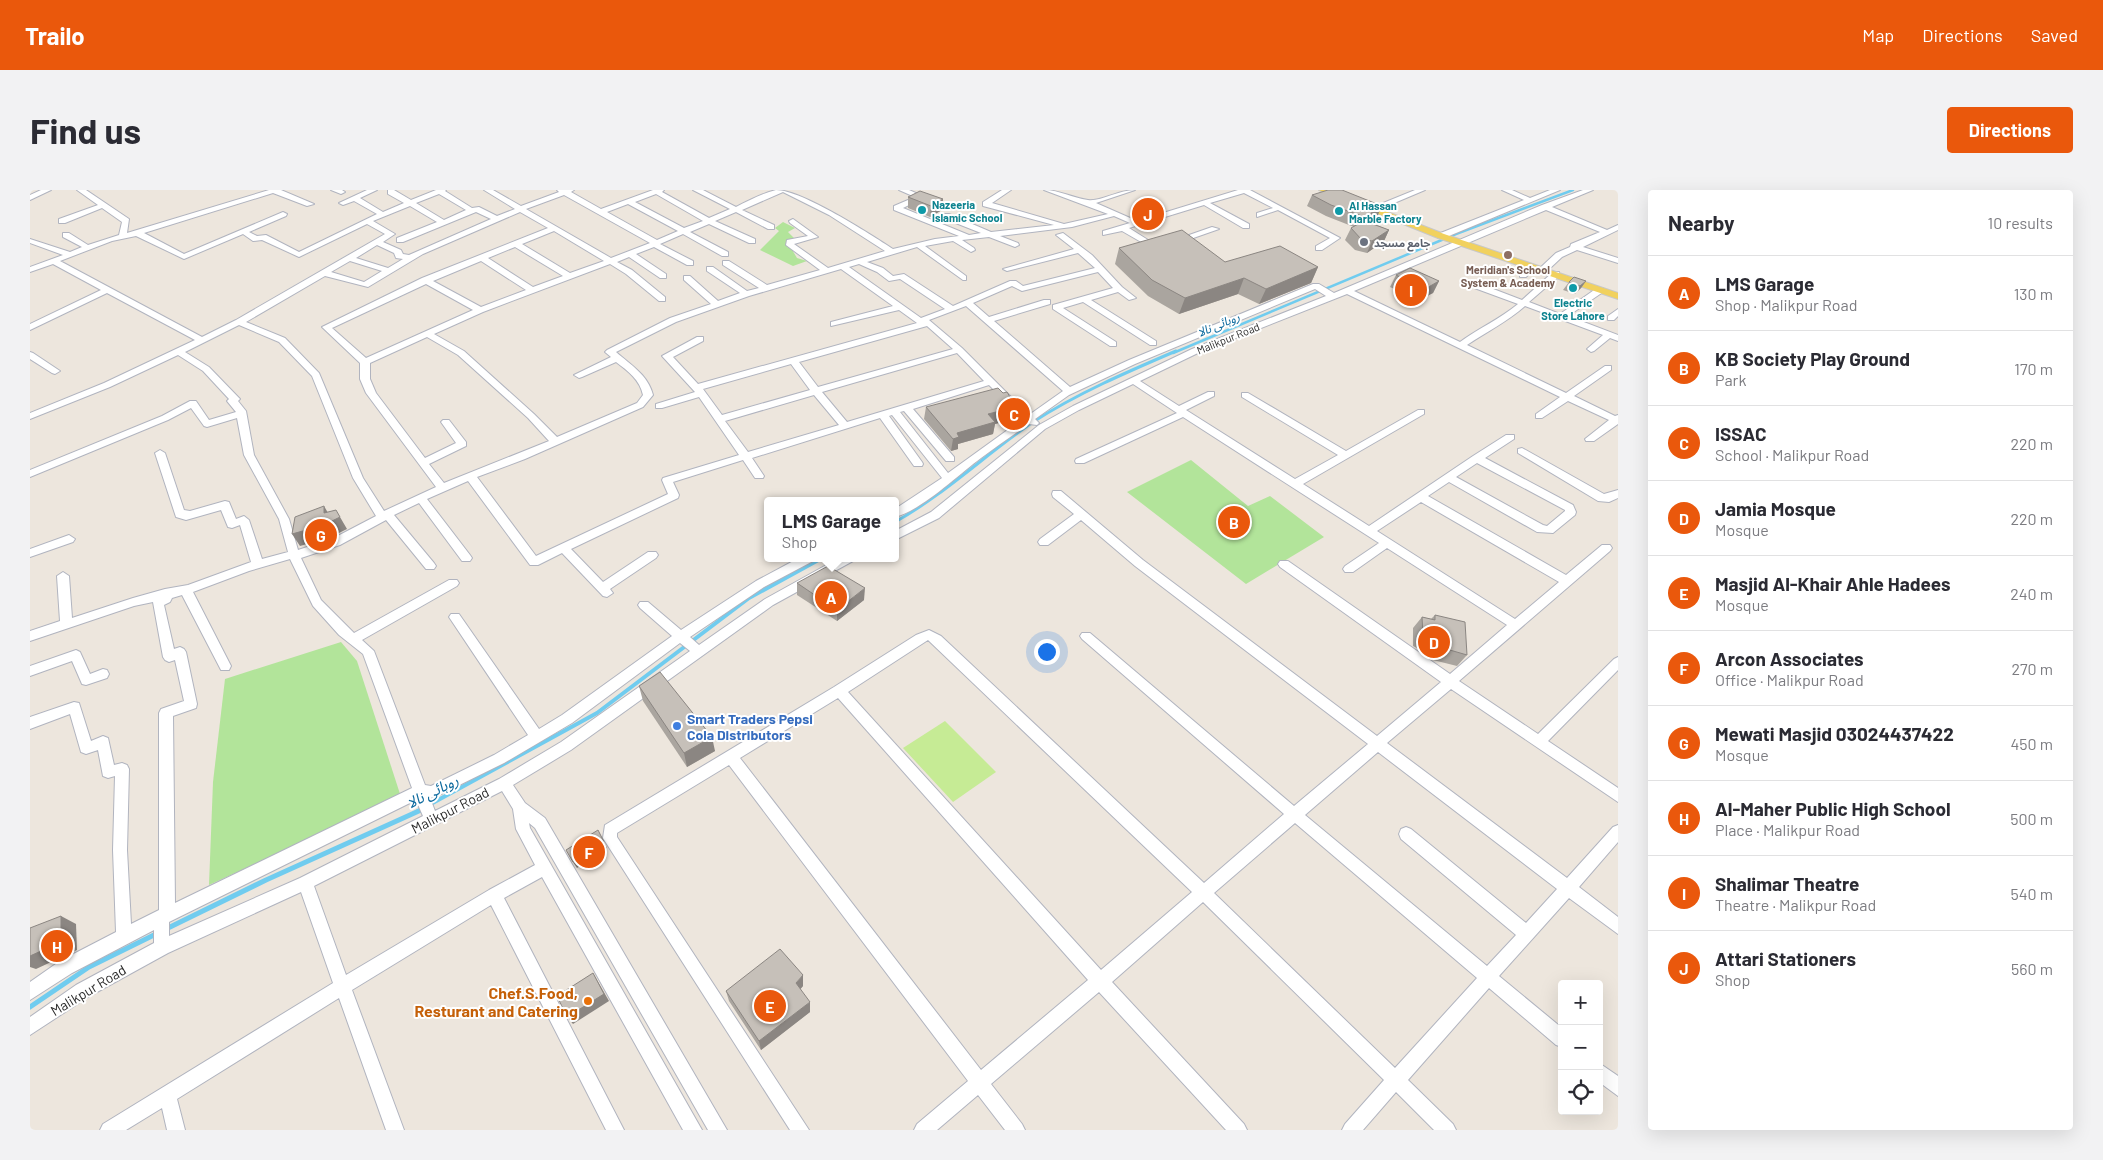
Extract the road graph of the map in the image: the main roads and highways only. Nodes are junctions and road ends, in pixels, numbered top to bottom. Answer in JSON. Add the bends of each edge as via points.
{"nodes":[{"id":1,"x":1323,"y":190,"type":"edge"},
{"id":2,"x":1618,"y":296,"type":"edge"}],
"edges":[{"from":1,"to":2,"type":"main road","via":[[1458,242]]}]}
